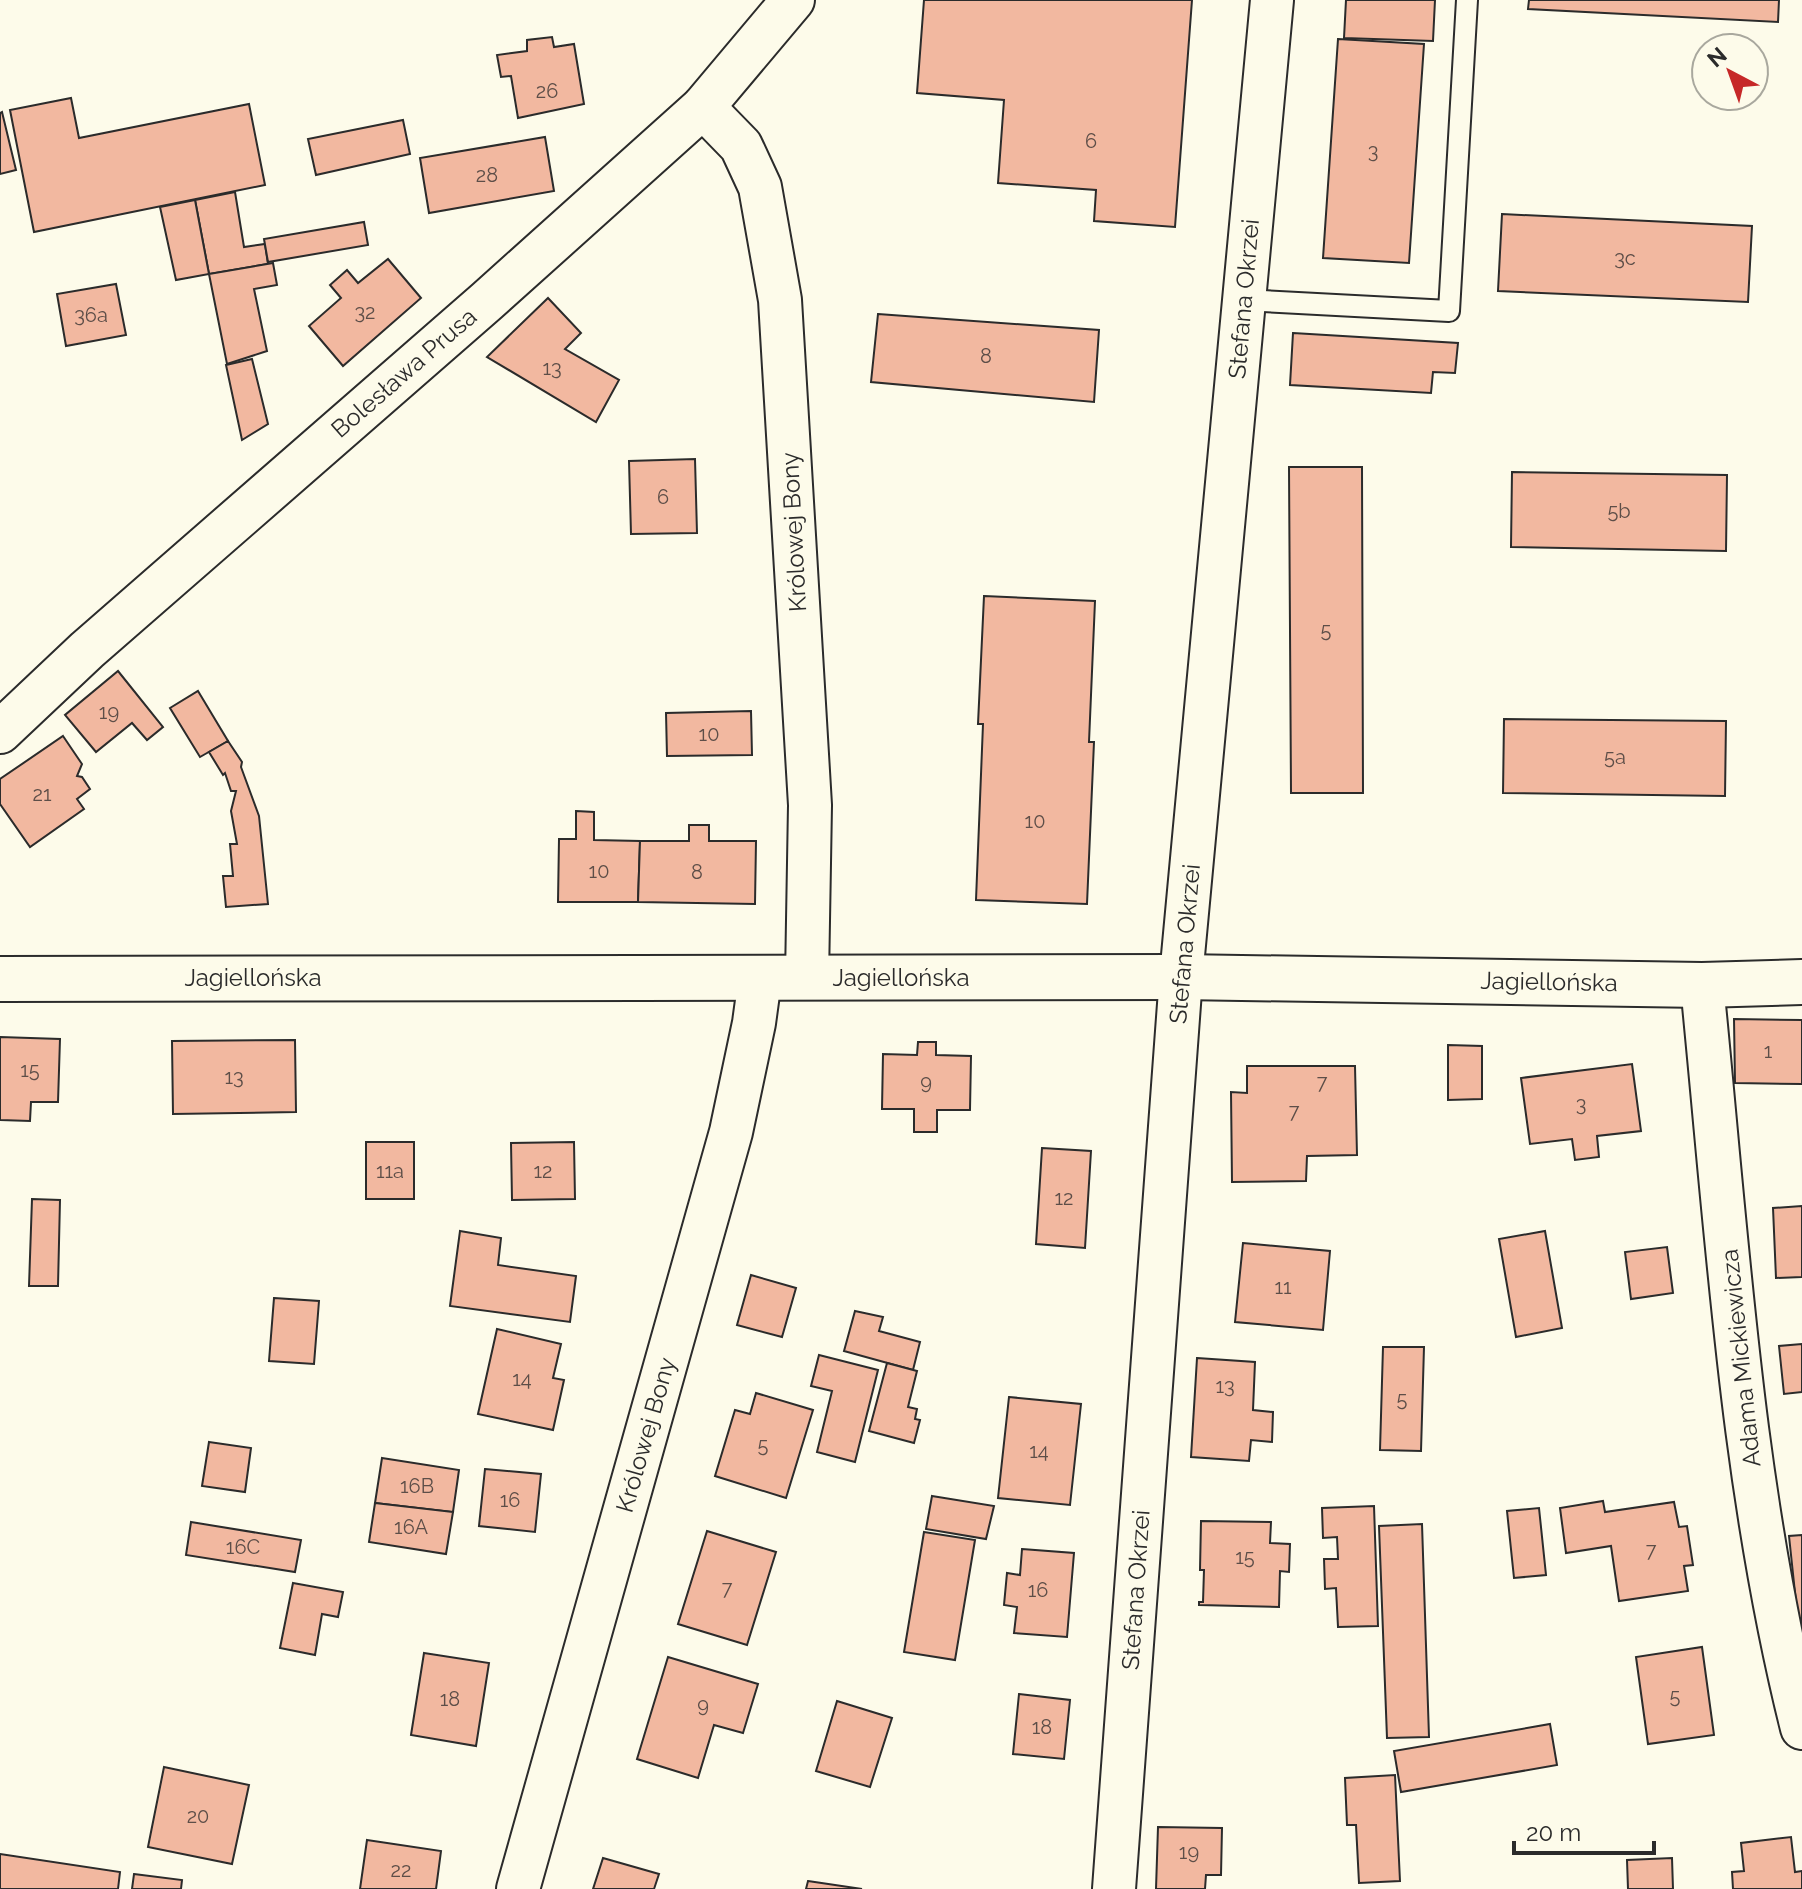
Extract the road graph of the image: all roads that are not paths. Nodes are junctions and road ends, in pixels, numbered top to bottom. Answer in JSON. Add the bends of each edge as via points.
{"nodes":[{"id":1,"x":793,"y":0,"type":"edge"},
{"id":2,"x":1272,"y":0,"type":"edge"},
{"id":3,"x":1467,"y":0,"type":"edge"},
{"id":4,"x":703,"y":107,"type":"junction"},
{"id":5,"x":1244,"y":300,"type":"junction"},
{"id":6,"x":0,"y":732,"type":"edge"},
{"id":7,"x":1181,"y":977,"type":"junction"},
{"id":8,"x":807,"y":978,"type":"junction"},
{"id":9,"x":0,"y":979,"type":"edge"},
{"id":10,"x":760,"y":979,"type":"junction"},
{"id":11,"x":1802,"y":982,"type":"edge"},
{"id":12,"x":1702,"y":985,"type":"junction"},
{"id":13,"x":1802,"y":1728,"type":"edge"},
{"id":14,"x":518,"y":1889,"type":"edge"},
{"id":15,"x":1114,"y":1889,"type":"edge"}],
"edges":[{"from":1,"to":4,"type":"street","name":"Bolesława Prusa"},
{"from":2,"to":5,"type":"street","name":"Stefana Okrzei"},
{"from":3,"to":5,"type":"lane","via":[[1449,311]]},
{"from":4,"to":6,"type":"street","name":"Bolesława Prusa"},
{"from":4,"to":8,"type":"street","name":"Królowej Bony","via":[[741,146],[760,187],[780,300],[810,805]]},
{"from":5,"to":7,"type":"street","name":"Stefana Okrzei"},
{"from":7,"to":8,"type":"street","name":"Jagiellońska"},
{"from":7,"to":12,"type":"street","name":"Jagiellońska"},
{"from":7,"to":15,"type":"street","name":"Stefana Okrzei"},
{"from":8,"to":10,"type":"street","name":"Jagiellońska"},
{"from":9,"to":10,"type":"street","name":"Jagiellońska"},
{"from":10,"to":14,"type":"street","name":"Królowej Bony","via":[[731,1132]]},
{"from":11,"to":12,"type":"street","name":"Jagiellońska"},
{"from":12,"to":13,"type":"street","name":"Adama Mickiewicza","via":[[1752,1471],[1773,1600]]}]}
